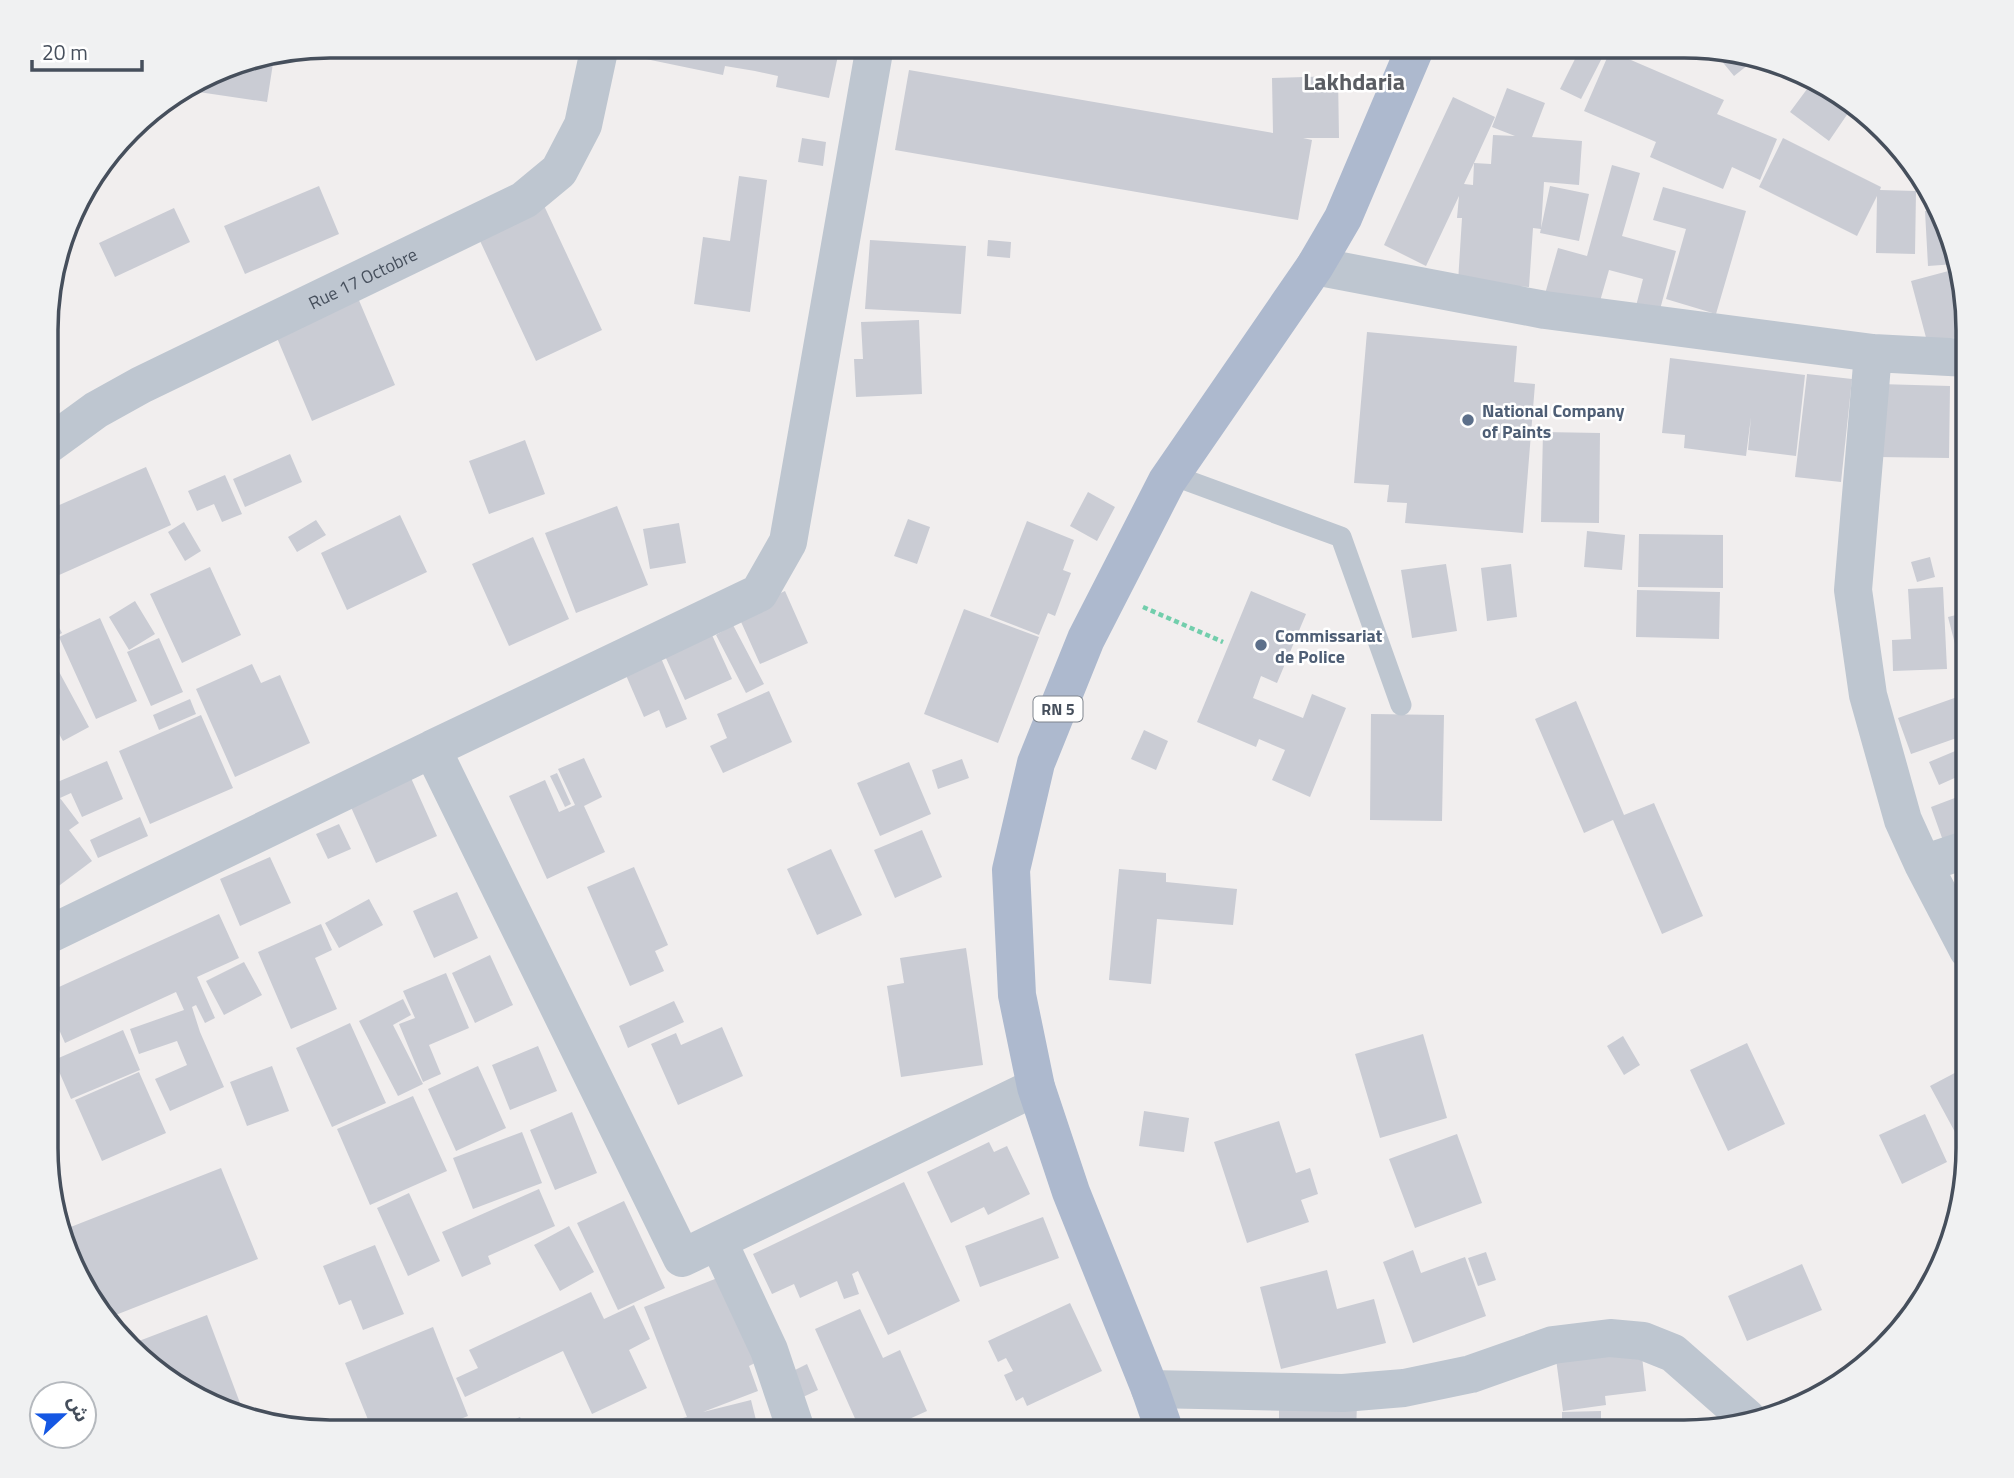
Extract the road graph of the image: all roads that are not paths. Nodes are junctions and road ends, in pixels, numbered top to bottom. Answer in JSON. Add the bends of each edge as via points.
{"nodes":[{"id":1,"x":597,"y":58,"type":"edge"},
{"id":2,"x":873,"y":58,"type":"edge"},
{"id":3,"x":1411,"y":58,"type":"edge"},
{"id":4,"x":1315,"y":267,"type":"junction"},
{"id":5,"x":1873,"y":353,"type":"junction"},
{"id":6,"x":1956,"y":357,"type":"edge"},
{"id":7,"x":58,"y":437,"type":"edge"},
{"id":8,"x":1172,"y":475,"type":"junction"},
{"id":9,"x":1401,"y":705,"type":"dead end"},
{"id":10,"x":432,"y":749,"type":"junction"},
{"id":11,"x":1956,"y":853,"type":"edge"},
{"id":12,"x":1923,"y":864,"type":"junction"},
{"id":13,"x":1956,"y":927,"type":"edge"},
{"id":14,"x":58,"y":930,"type":"edge"},
{"id":15,"x":1036,"y":1087,"type":"junction"},
{"id":16,"x":718,"y":1241,"type":"junction"},
{"id":17,"x":1150,"y":1390,"type":"junction"},
{"id":18,"x":1742,"y":1414,"type":"edge"},
{"id":19,"x":793,"y":1420,"type":"edge"},
{"id":20,"x":1161,"y":1420,"type":"edge"}],
"edges":[{"from":1,"to":7,"type":"street","name":"Rue 17 Octobre","via":[[583,125],[559,171],[524,200],[141,384]]},
{"from":2,"to":10,"type":"street","via":[[788,542],[759,593]]},
{"from":3,"to":4,"type":"main road","number":"RN 5","via":[[1343,218]]},
{"from":4,"to":5,"type":"street","via":[[1545,310]]},
{"from":4,"to":8,"type":"main road","number":"RN 5"},
{"from":5,"to":6,"type":"street"},
{"from":5,"to":12,"type":"street","via":[[1853,590],[1868,695],[1903,820]]},
{"from":8,"to":9,"type":"lane","via":[[1341,537]]},
{"from":8,"to":15,"type":"main road","number":"RN 5","via":[[1086,639],[1036,763],[1011,870],[1017,995]]},
{"from":10,"to":14,"type":"street"},
{"from":10,"to":16,"type":"street","via":[[682,1258]]},
{"from":11,"to":12,"type":"street"},
{"from":12,"to":13,"type":"street"},
{"from":15,"to":16,"type":"street"},
{"from":15,"to":17,"type":"main road","number":"RN 5","via":[[1071,1192]]},
{"from":16,"to":19,"type":"street","via":[[769,1350]]},
{"from":17,"to":18,"type":"street","via":[[1343,1393],[1404,1388],[1471,1374],[1553,1345],[1610,1338],[1643,1340],[1673,1353]]},
{"from":17,"to":20,"type":"main road","number":"RN 5"}]}
